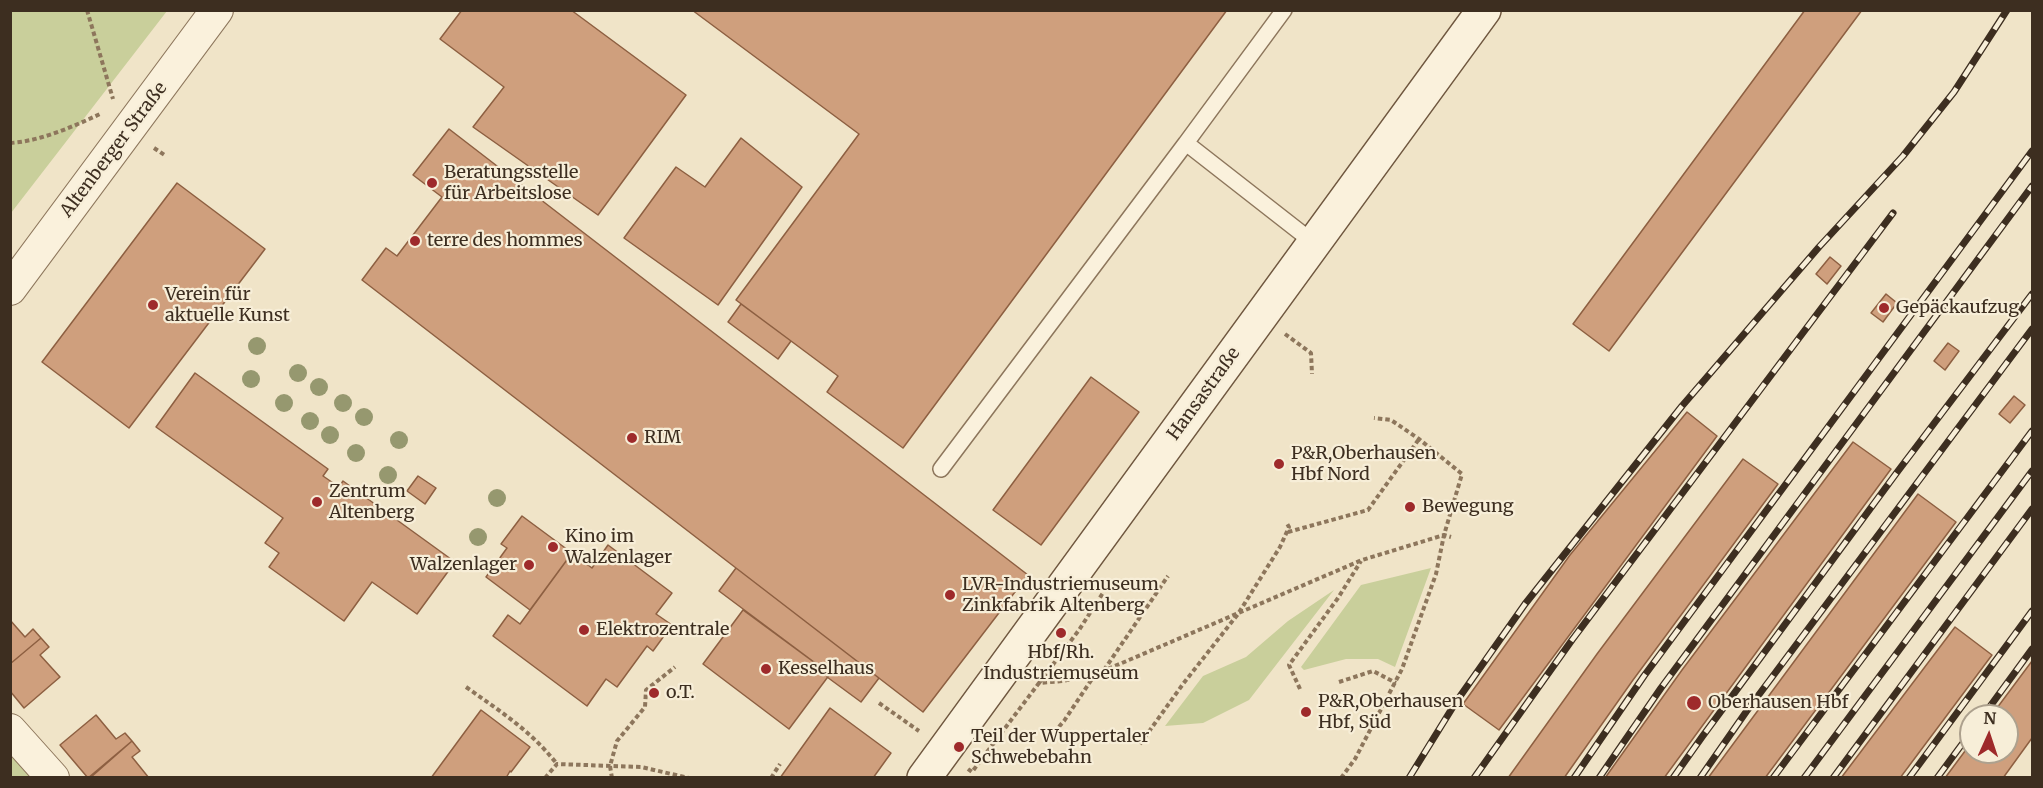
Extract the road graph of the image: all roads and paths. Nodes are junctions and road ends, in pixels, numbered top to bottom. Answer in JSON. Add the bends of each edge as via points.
{"nodes":[{"id":1,"x":87,"y":10,"type":"edge"},
{"id":2,"x":217,"y":10,"type":"edge"},
{"id":3,"x":1284,"y":10,"type":"edge"},
{"id":4,"x":1485,"y":10,"type":"edge"},
{"id":5,"x":122,"y":118,"type":"junction"},
{"id":6,"x":10,"y":143,"type":"edge"},
{"id":7,"x":1186,"y":144,"type":"junction"},
{"id":8,"x":1314,"y":243,"type":"junction"},
{"id":9,"x":10,"y":289,"type":"edge"},
{"id":10,"x":1261,"y":315,"type":"junction"},
{"id":11,"x":1312,"y":374,"type":"dead end"},
{"id":12,"x":1374,"y":418,"type":"dead end"},
{"id":13,"x":1419,"y":439,"type":"junction"},
{"id":14,"x":941,"y":469,"type":"dead end"},
{"id":15,"x":1286,"y":522,"type":"dead end"},
{"id":16,"x":1288,"y":532,"type":"junction"},
{"id":17,"x":1444,"y":535,"type":"junction"},
{"id":18,"x":1451,"y":537,"type":"dead end"},
{"id":19,"x":1362,"y":560,"type":"junction"},
{"id":20,"x":1168,"y":576,"type":"dead end"},
{"id":21,"x":1110,"y":582,"type":"dead end"},
{"id":22,"x":1238,"y":614,"type":"junction"},
{"id":23,"x":675,"y":667,"type":"dead end"},
{"id":24,"x":1103,"y":671,"type":"junction"},
{"id":25,"x":1094,"y":675,"type":"junction"},
{"id":26,"x":1340,"y":682,"type":"dead end"},
{"id":27,"x":1039,"y":683,"type":"junction"},
{"id":28,"x":1396,"y":683,"type":"junction"},
{"id":29,"x":466,"y":687,"type":"dead end"},
{"id":30,"x":1300,"y":689,"type":"dead end"},
{"id":31,"x":879,"y":704,"type":"dead end"},
{"id":32,"x":10,"y":730,"type":"edge"},
{"id":33,"x":1049,"y":738,"type":"dead end"},
{"id":34,"x":1140,"y":744,"type":"dead end"},
{"id":35,"x":945,"y":750,"type":"junction"},
{"id":36,"x":557,"y":764,"type":"junction"},
{"id":37,"x":780,"y":764,"type":"dead end"},
{"id":38,"x":610,"y":766,"type":"junction"},
{"id":39,"x":53,"y":777,"type":"edge"},
{"id":40,"x":545,"y":777,"type":"edge"},
{"id":41,"x":612,"y":777,"type":"edge"},
{"id":42,"x":689,"y":777,"type":"edge"},
{"id":43,"x":771,"y":777,"type":"edge"},
{"id":44,"x":924,"y":777,"type":"edge"},
{"id":45,"x":1341,"y":777,"type":"edge"}],
"edges":[{"from":1,"to":5,"type":"path"},
{"from":2,"to":5,"type":"street","name":"Altenberger Straße"},
{"from":3,"to":7,"type":"lane"},
{"from":4,"to":8,"type":"main road","name":"Hansastraße"},
{"from":5,"to":6,"type":"path"},
{"from":5,"to":9,"type":"street","name":"Altenberger Straße"},
{"from":7,"to":8,"type":"lane"},
{"from":7,"to":14,"type":"lane"},
{"from":8,"to":10,"type":"main road","name":"Hansastraße"},
{"from":10,"to":11,"type":"path","via":[[1311,353]]},
{"from":10,"to":35,"type":"main road","name":"Hansastraße"},
{"from":12,"to":13,"type":"path","via":[[1391,420]]},
{"from":13,"to":16,"type":"path","via":[[1368,510]]},
{"from":13,"to":17,"type":"path","via":[[1462,474]]},
{"from":15,"to":16,"type":"path"},
{"from":16,"to":22,"type":"path"},
{"from":17,"to":18,"type":"path"},
{"from":17,"to":19,"type":"path"},
{"from":17,"to":28,"type":"path","via":[[1436,574]]},
{"from":19,"to":22,"type":"path"},
{"from":19,"to":30,"type":"path","via":[[1289,665]]},
{"from":20,"to":24,"type":"path"},
{"from":21,"to":27,"type":"path"},
{"from":22,"to":24,"type":"path"},
{"from":22,"to":34,"type":"path"},
{"from":23,"to":38,"type":"path","via":[[646,690],[645,707],[616,741]]},
{"from":24,"to":25,"type":"path"},
{"from":25,"to":27,"type":"path"},
{"from":25,"to":33,"type":"path"},
{"from":26,"to":28,"type":"path","via":[[1373,671]]},
{"from":27,"to":35,"type":"path","via":[[972,772]]},
{"from":28,"to":45,"type":"path"},
{"from":29,"to":36,"type":"path","via":[[522,726]]},
{"from":31,"to":35,"type":"path"},
{"from":32,"to":39,"type":"street"},
{"from":35,"to":44,"type":"main road","name":"Hansastraße"},
{"from":36,"to":38,"type":"path"},
{"from":36,"to":40,"type":"path"},
{"from":37,"to":43,"type":"path"},
{"from":38,"to":41,"type":"path"},
{"from":38,"to":42,"type":"path","via":[[641,767]]}]}
